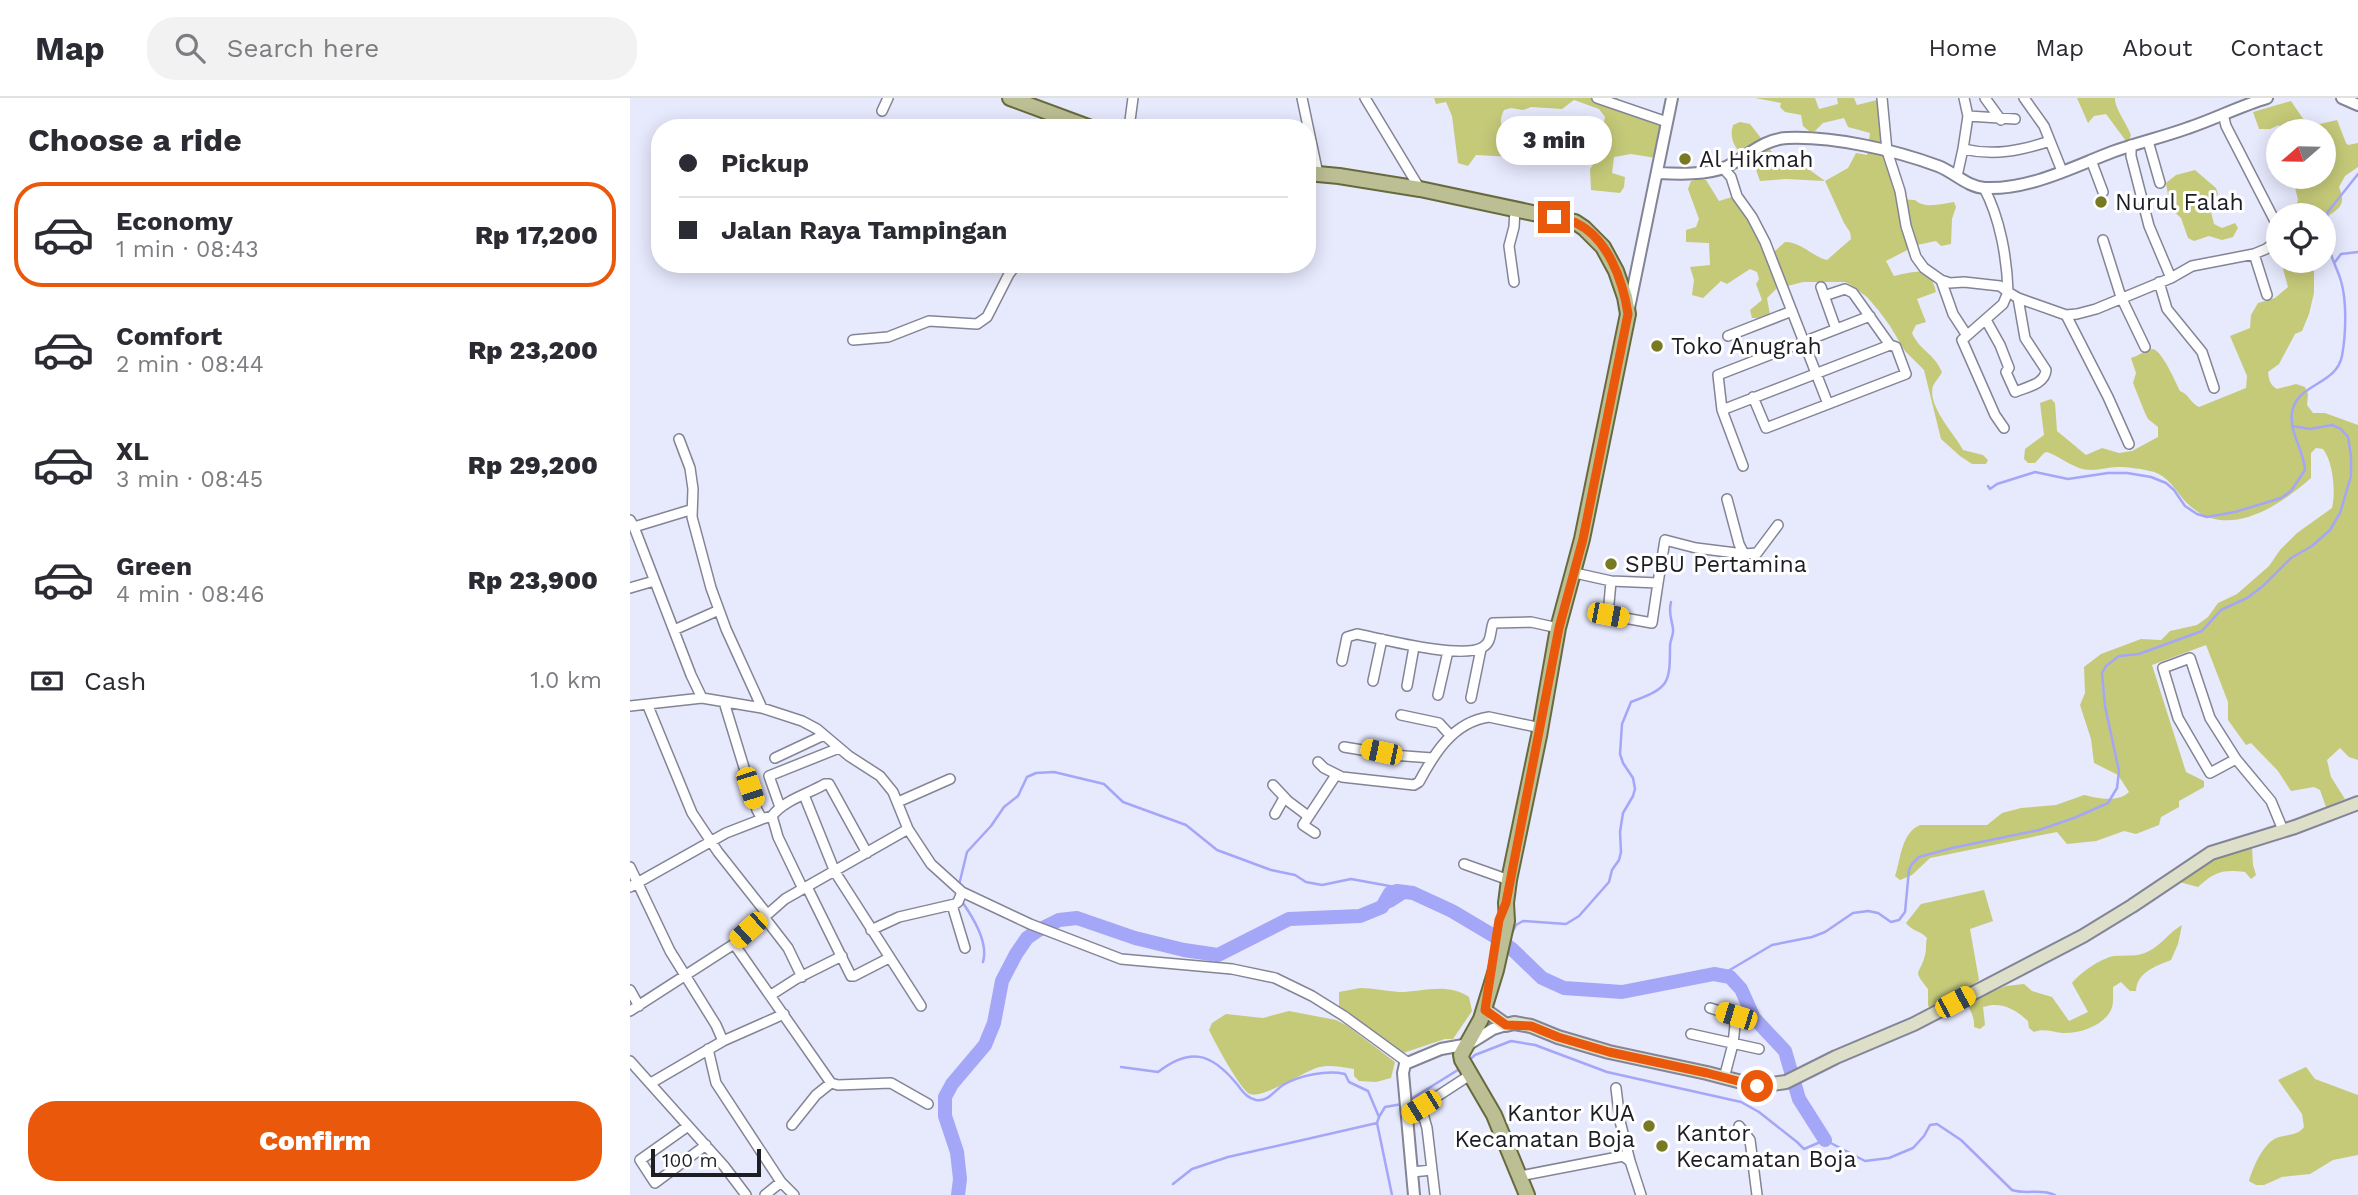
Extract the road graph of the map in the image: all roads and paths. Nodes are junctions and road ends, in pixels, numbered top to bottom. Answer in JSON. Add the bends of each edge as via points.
{"nodes":[{"id":1,"x":888,"y":98,"type":"edge"},
{"id":2,"x":1010,"y":98,"type":"edge"},
{"id":3,"x":1133,"y":98,"type":"edge"},
{"id":4,"x":1302,"y":98,"type":"edge"},
{"id":5,"x":1365,"y":98,"type":"edge"},
{"id":6,"x":1598,"y":98,"type":"edge"},
{"id":7,"x":1672,"y":98,"type":"edge"},
{"id":8,"x":1882,"y":98,"type":"edge"},
{"id":9,"x":1965,"y":98,"type":"edge"},
{"id":10,"x":1985,"y":98,"type":"edge"},
{"id":11,"x":2024,"y":98,"type":"edge"},
{"id":12,"x":2267,"y":98,"type":"edge"},
{"id":13,"x":2342,"y":98,"type":"edge"},
{"id":14,"x":1030,"y":102,"type":"edge"},
{"id":15,"x":2358,"y":105,"type":"edge"},
{"id":16,"x":883,"y":111,"type":"dead end"},
{"id":17,"x":2223,"y":114,"type":"junction"},
{"id":18,"x":1968,"y":116,"type":"junction"},
{"id":19,"x":1070,"y":119,"type":"edge"},
{"id":20,"x":1130,"y":119,"type":"edge"},
{"id":21,"x":1305,"y":119,"type":"edge"},
{"id":22,"x":2001,"y":120,"type":"junction"},
{"id":23,"x":2015,"y":120,"type":"dead end"},
{"id":24,"x":1667,"y":122,"type":"junction"},
{"id":25,"x":2050,"y":141,"type":"junction"},
{"id":26,"x":2148,"y":141,"type":"junction"},
{"id":27,"x":2130,"y":145,"type":"junction"},
{"id":28,"x":1962,"y":149,"type":"junction"},
{"id":29,"x":1887,"y":151,"type":"junction"},
{"id":30,"x":2091,"y":160,"type":"junction"},
{"id":31,"x":1723,"y":168,"type":"junction"},
{"id":32,"x":2062,"y":171,"type":"junction"},
{"id":33,"x":1658,"y":173,"type":"junction"},
{"id":34,"x":1316,"y":174,"type":"edge"},
{"id":35,"x":1957,"y":176,"type":"junction"},
{"id":36,"x":2160,"y":183,"type":"dead end"},
{"id":37,"x":1984,"y":188,"type":"junction"},
{"id":38,"x":1420,"y":189,"type":"junction"},
{"id":39,"x":2102,"y":192,"type":"dead end"},
{"id":40,"x":2266,"y":204,"type":"edge"},
{"id":41,"x":1515,"y":209,"type":"junction"},
{"id":42,"x":2103,"y":240,"type":"dead end"},
{"id":43,"x":2266,"y":249,"type":"edge"},
{"id":44,"x":2254,"y":254,"type":"junction"},
{"id":45,"x":1010,"y":273,"type":"edge"},
{"id":46,"x":2171,"y":278,"type":"junction"},
{"id":47,"x":1941,"y":280,"type":"junction"},
{"id":48,"x":1514,"y":282,"type":"dead end"},
{"id":49,"x":2159,"y":282,"type":"junction"},
{"id":50,"x":2008,"y":292,"type":"junction"},
{"id":51,"x":2267,"y":295,"type":"dead end"},
{"id":52,"x":2121,"y":297,"type":"junction"},
{"id":53,"x":2018,"y":298,"type":"junction"},
{"id":54,"x":1792,"y":310,"type":"junction"},
{"id":55,"x":1628,"y":314,"type":"junction"},
{"id":56,"x":2066,"y":315,"type":"junction"},
{"id":57,"x":1870,"y":316,"type":"junction"},
{"id":58,"x":1986,"y":320,"type":"junction"},
{"id":59,"x":1836,"y":329,"type":"junction"},
{"id":60,"x":1966,"y":334,"type":"junction"},
{"id":61,"x":1728,"y":336,"type":"dead end"},
{"id":62,"x":853,"y":340,"type":"dead end"},
{"id":63,"x":1803,"y":342,"type":"junction"},
{"id":64,"x":1890,"y":345,"type":"junction"},
{"id":65,"x":2145,"y":347,"type":"dead end"},
{"id":66,"x":1816,"y":374,"type":"junction"},
{"id":67,"x":2214,"y":388,"type":"dead end"},
{"id":68,"x":1753,"y":397,"type":"junction"},
{"id":69,"x":1828,"y":404,"type":"junction"},
{"id":70,"x":1722,"y":410,"type":"junction"},
{"id":71,"x":2004,"y":428,"type":"dead end"},
{"id":72,"x":679,"y":439,"type":"dead end"},
{"id":73,"x":2129,"y":444,"type":"dead end"},
{"id":74,"x":1743,"y":466,"type":"dead end"},
{"id":75,"x":1727,"y":499,"type":"dead end"},
{"id":76,"x":690,"y":510,"type":"junction"},
{"id":77,"x":632,"y":523,"type":"edge"},
{"id":78,"x":1778,"y":525,"type":"dead end"},
{"id":79,"x":1744,"y":555,"type":"junction"},
{"id":80,"x":1574,"y":573,"type":"junction"},
{"id":81,"x":654,"y":581,"type":"junction"},
{"id":82,"x":1611,"y":581,"type":"junction"},
{"id":83,"x":1658,"y":583,"type":"junction"},
{"id":84,"x":630,"y":588,"type":"edge"},
{"id":85,"x":719,"y":610,"type":"junction"},
{"id":86,"x":1559,"y":628,"type":"junction"},
{"id":87,"x":674,"y":630,"type":"junction"},
{"id":88,"x":1382,"y":639,"type":"junction"},
{"id":89,"x":1414,"y":647,"type":"junction"},
{"id":90,"x":1481,"y":649,"type":"junction"},
{"id":91,"x":1448,"y":652,"type":"junction"},
{"id":92,"x":1342,"y":661,"type":"dead end"},
{"id":93,"x":1373,"y":681,"type":"dead end"},
{"id":94,"x":1407,"y":686,"type":"dead end"},
{"id":95,"x":1438,"y":695,"type":"dead end"},
{"id":96,"x":702,"y":698,"type":"junction"},
{"id":97,"x":1471,"y":698,"type":"dead end"},
{"id":98,"x":723,"y":702,"type":"junction"},
{"id":99,"x":630,"y":706,"type":"edge"},
{"id":100,"x":648,"y":706,"type":"junction"},
{"id":101,"x":762,"y":708,"type":"junction"},
{"id":102,"x":1401,"y":715,"type":"dead end"},
{"id":103,"x":1541,"y":728,"type":"junction"},
{"id":104,"x":824,"y":735,"type":"junction"},
{"id":105,"x":1450,"y":735,"type":"junction"},
{"id":106,"x":1344,"y":747,"type":"dead end"},
{"id":107,"x":839,"y":748,"type":"junction"},
{"id":108,"x":775,"y":758,"type":"dead end"},
{"id":109,"x":1432,"y":758,"type":"junction"},
{"id":110,"x":2236,"y":758,"type":"junction"},
{"id":111,"x":1318,"y":762,"type":"dead end"},
{"id":112,"x":1336,"y":775,"type":"junction"},
{"id":113,"x":950,"y":779,"type":"dead end"},
{"id":114,"x":1273,"y":785,"type":"dead end"},
{"id":115,"x":804,"y":795,"type":"junction"},
{"id":116,"x":1284,"y":798,"type":"junction"},
{"id":117,"x":898,"y":802,"type":"junction"},
{"id":118,"x":2358,"y":803,"type":"edge"},
{"id":119,"x":780,"y":807,"type":"junction"},
{"id":120,"x":1275,"y":814,"type":"dead end"},
{"id":121,"x":772,"y":816,"type":"junction"},
{"id":122,"x":1308,"y":816,"type":"junction"},
{"id":123,"x":762,"y":819,"type":"junction"},
{"id":124,"x":908,"y":830,"type":"junction"},
{"id":125,"x":2283,"y":830,"type":"junction"},
{"id":126,"x":1315,"y":833,"type":"dead end"},
{"id":127,"x":710,"y":842,"type":"junction"},
{"id":128,"x":867,"y":853,"type":"junction"},
{"id":129,"x":1464,"y":864,"type":"dead end"},
{"id":130,"x":630,"y":867,"type":"edge"},
{"id":131,"x":835,"y":872,"type":"junction"},
{"id":132,"x":1509,"y":880,"type":"junction"},
{"id":133,"x":634,"y":885,"type":"edge"},
{"id":134,"x":805,"y":888,"type":"junction"},
{"id":135,"x":958,"y":896,"type":"junction"},
{"id":136,"x":765,"y":915,"type":"junction"},
{"id":137,"x":872,"y":930,"type":"junction"},
{"id":138,"x":734,"y":944,"type":"junction"},
{"id":139,"x":965,"y":948,"type":"dead end"},
{"id":140,"x":842,"y":956,"type":"junction"},
{"id":141,"x":889,"y":958,"type":"junction"},
{"id":142,"x":686,"y":977,"type":"junction"},
{"id":143,"x":802,"y":978,"type":"junction"},
{"id":144,"x":630,"y":990,"type":"edge"},
{"id":145,"x":771,"y":995,"type":"junction"},
{"id":146,"x":639,"y":1006,"type":"junction"},
{"id":147,"x":921,"y":1006,"type":"dead end"},
{"id":148,"x":1710,"y":1008,"type":"dead end"},
{"id":149,"x":1485,"y":1010,"type":"junction"},
{"id":150,"x":630,"y":1011,"type":"edge"},
{"id":151,"x":784,"y":1014,"type":"junction"},
{"id":152,"x":1506,"y":1025,"type":"junction"},
{"id":153,"x":1691,"y":1034,"type":"dead end"},
{"id":154,"x":723,"y":1041,"type":"junction"},
{"id":155,"x":1469,"y":1044,"type":"junction"},
{"id":156,"x":1733,"y":1044,"type":"junction"},
{"id":157,"x":709,"y":1049,"type":"junction"},
{"id":158,"x":1759,"y":1049,"type":"dead end"},
{"id":159,"x":630,"y":1060,"type":"edge"},
{"id":160,"x":1406,"y":1062,"type":"junction"},
{"id":161,"x":1469,"y":1074,"type":"junction"},
{"id":162,"x":1724,"y":1078,"type":"junction"},
{"id":163,"x":652,"y":1083,"type":"junction"},
{"id":164,"x":831,"y":1083,"type":"junction"},
{"id":165,"x":1616,"y":1088,"type":"dead end"},
{"id":166,"x":928,"y":1104,"type":"dead end"},
{"id":167,"x":1421,"y":1107,"type":"junction"},
{"id":168,"x":1407,"y":1114,"type":"junction"},
{"id":169,"x":792,"y":1125,"type":"dead end"},
{"id":170,"x":688,"y":1126,"type":"junction"},
{"id":171,"x":1739,"y":1126,"type":"dead end"},
{"id":172,"x":706,"y":1144,"type":"junction"},
{"id":173,"x":1630,"y":1161,"type":"junction"},
{"id":174,"x":1412,"y":1172,"type":"junction"},
{"id":175,"x":1433,"y":1174,"type":"junction"},
{"id":176,"x":1520,"y":1176,"type":"junction"},
{"id":177,"x":781,"y":1182,"type":"junction"},
{"id":178,"x":746,"y":1195,"type":"edge"},
{"id":179,"x":765,"y":1195,"type":"edge"},
{"id":180,"x":794,"y":1195,"type":"edge"},
{"id":181,"x":1414,"y":1195,"type":"edge"},
{"id":182,"x":1435,"y":1195,"type":"edge"},
{"id":183,"x":1527,"y":1195,"type":"edge"},
{"id":184,"x":1642,"y":1195,"type":"edge"},
{"id":185,"x":1757,"y":1195,"type":"edge"}],
"edges":[{"from":1,"to":16,"type":"street"},
{"from":2,"to":14,"type":"main road"},
{"from":3,"to":20,"type":"street"},
{"from":4,"to":21,"type":"street"},
{"from":5,"to":38,"type":"street"},
{"from":6,"to":24,"type":"street"},
{"from":7,"to":24,"type":"street"},
{"from":8,"to":29,"type":"street"},
{"from":9,"to":18,"type":"street"},
{"from":10,"to":22,"type":"street"},
{"from":11,"to":25,"type":"street"},
{"from":12,"to":17,"type":"street"},
{"from":13,"to":15,"type":"street"},
{"from":14,"to":19,"type":"main road"},
{"from":17,"to":26,"type":"street"},
{"from":17,"to":40,"type":"street"},
{"from":18,"to":22,"type":"street"},
{"from":18,"to":28,"type":"street"},
{"from":22,"to":23,"type":"street"},
{"from":24,"to":33,"type":"street"},
{"from":25,"to":28,"type":"street","via":[[2005,153]]},
{"from":25,"to":32,"type":"street"},
{"from":26,"to":27,"type":"street"},
{"from":26,"to":36,"type":"street"},
{"from":27,"to":30,"type":"street"},
{"from":27,"to":46,"type":"street","via":[[2148,223]]},
{"from":28,"to":35,"type":"street"},
{"from":29,"to":31,"type":"street","via":[[1839,141],[1786,138],[1762,144]]},
{"from":29,"to":35,"type":"street","via":[[1940,166]]},
{"from":29,"to":47,"type":"street","via":[[1916,257]]},
{"from":30,"to":32,"type":"street"},
{"from":30,"to":39,"type":"street"},
{"from":31,"to":33,"type":"street"},
{"from":31,"to":54,"type":"street","via":[[1765,242]]},
{"from":32,"to":37,"type":"street","via":[[2035,181]]},
{"from":33,"to":55,"type":"street"},
{"from":34,"to":38,"type":"main road"},
{"from":35,"to":37,"type":"street"},
{"from":37,"to":50,"type":"street","via":[[1993,204]]},
{"from":38,"to":41,"type":"main road"},
{"from":41,"to":48,"type":"street","via":[[1509,246]]},
{"from":41,"to":55,"type":"main road","via":[[1574,222],[1593,236],[1616,271]]},
{"from":42,"to":52,"type":"street"},
{"from":43,"to":44,"type":"street"},
{"from":44,"to":46,"type":"street","via":[[2192,266]]},
{"from":44,"to":51,"type":"street"},
{"from":45,"to":62,"type":"street","via":[[987,317],[977,324],[929,321],[888,337]]},
{"from":46,"to":49,"type":"street"},
{"from":47,"to":50,"type":"street","via":[[2000,286]]},
{"from":47,"to":60,"type":"street"},
{"from":49,"to":52,"type":"street"},
{"from":49,"to":67,"type":"street","via":[[2167,309],[2202,352]]},
{"from":50,"to":53,"type":"street"},
{"from":50,"to":58,"type":"street"},
{"from":52,"to":56,"type":"street","via":[[2096,309]]},
{"from":52,"to":65,"type":"street"},
{"from":53,"to":56,"type":"street"},
{"from":53,"to":58,"type":"street","via":[[2025,338],[2046,370],[2041,382],[2015,392],[2000,345]]},
{"from":54,"to":61,"type":"street"},
{"from":54,"to":63,"type":"street"},
{"from":55,"to":80,"type":"main road"},
{"from":56,"to":73,"type":"street"},
{"from":57,"to":59,"type":"street"},
{"from":57,"to":59,"type":"street","via":[[1849,290],[1823,292]]},
{"from":57,"to":64,"type":"street"},
{"from":58,"to":60,"type":"street"},
{"from":59,"to":63,"type":"street"},
{"from":60,"to":71,"type":"street","via":[[1963,346]]},
{"from":63,"to":66,"type":"street"},
{"from":63,"to":70,"type":"street","via":[[1718,375]]},
{"from":64,"to":66,"type":"street"},
{"from":64,"to":69,"type":"street","via":[[1896,347],[1906,374]]},
{"from":66,"to":68,"type":"street"},
{"from":66,"to":69,"type":"street"},
{"from":68,"to":69,"type":"street","via":[[1766,428]]},
{"from":68,"to":70,"type":"street"},
{"from":70,"to":74,"type":"street"},
{"from":72,"to":76,"type":"street","via":[[692,480]]},
{"from":75,"to":79,"type":"street"},
{"from":76,"to":77,"type":"street"},
{"from":76,"to":85,"type":"street"},
{"from":77,"to":81,"type":"street"},
{"from":78,"to":79,"type":"street","via":[[1757,553]]},
{"from":79,"to":83,"type":"street","via":[[1665,540]]},
{"from":80,"to":82,"type":"street"},
{"from":80,"to":86,"type":"main road"},
{"from":81,"to":84,"type":"street"},
{"from":81,"to":87,"type":"street"},
{"from":82,"to":83,"type":"street"},
{"from":82,"to":83,"type":"street","via":[[1608,615],[1652,623]]},
{"from":85,"to":87,"type":"street"},
{"from":85,"to":101,"type":"street"},
{"from":86,"to":90,"type":"street","via":[[1493,622],[1488,643]]},
{"from":86,"to":103,"type":"main road"},
{"from":87,"to":96,"type":"street"},
{"from":88,"to":89,"type":"street"},
{"from":88,"to":92,"type":"street","via":[[1347,637]]},
{"from":88,"to":93,"type":"street"},
{"from":89,"to":91,"type":"street"},
{"from":89,"to":94,"type":"street"},
{"from":90,"to":91,"type":"street"},
{"from":90,"to":97,"type":"street"},
{"from":91,"to":95,"type":"street"},
{"from":96,"to":98,"type":"street"},
{"from":96,"to":100,"type":"street"},
{"from":98,"to":101,"type":"street"},
{"from":98,"to":123,"type":"street"},
{"from":99,"to":100,"type":"street"},
{"from":100,"to":127,"type":"street","via":[[692,813]]},
{"from":101,"to":104,"type":"street","via":[[802,721]]},
{"from":102,"to":105,"type":"street","via":[[1439,723]]},
{"from":103,"to":105,"type":"street","via":[[1489,717]]},
{"from":103,"to":132,"type":"main road"},
{"from":104,"to":107,"type":"street"},
{"from":104,"to":108,"type":"street"},
{"from":105,"to":109,"type":"street"},
{"from":106,"to":109,"type":"street"},
{"from":107,"to":117,"type":"street","via":[[880,776]]},
{"from":107,"to":119,"type":"street","via":[[769,776]]},
{"from":109,"to":112,"type":"street","via":[[1414,785]]},
{"from":110,"to":110,"type":"street","via":[[2210,773],[2178,718],[2163,668],[2190,658],[2210,718]]},
{"from":110,"to":125,"type":"street","via":[[2272,802]]},
{"from":111,"to":112,"type":"street"},
{"from":112,"to":122,"type":"street"},
{"from":113,"to":117,"type":"street"},
{"from":114,"to":116,"type":"street"},
{"from":115,"to":119,"type":"street"},
{"from":115,"to":128,"type":"street","via":[[829,784]]},
{"from":115,"to":131,"type":"street"},
{"from":116,"to":120,"type":"street"},
{"from":116,"to":122,"type":"street"},
{"from":117,"to":124,"type":"street"},
{"from":118,"to":125,"type":"main road"},
{"from":119,"to":121,"type":"street"},
{"from":121,"to":123,"type":"street"},
{"from":121,"to":134,"type":"street"},
{"from":122,"to":126,"type":"street","via":[[1303,825]]},
{"from":123,"to":127,"type":"street"},
{"from":124,"to":128,"type":"street"},
{"from":124,"to":135,"type":"street"},
{"from":125,"to":162,"type":"main road","via":[[2211,853],[2082,936],[1914,1024],[1786,1082],[1757,1086]]},
{"from":127,"to":133,"type":"street"},
{"from":127,"to":136,"type":"street"},
{"from":128,"to":131,"type":"street"},
{"from":129,"to":132,"type":"street"},
{"from":130,"to":133,"type":"street"},
{"from":131,"to":134,"type":"street"},
{"from":131,"to":137,"type":"street"},
{"from":132,"to":149,"type":"main road"},
{"from":133,"to":142,"type":"street"},
{"from":134,"to":136,"type":"street"},
{"from":134,"to":140,"type":"street"},
{"from":135,"to":137,"type":"street"},
{"from":135,"to":139,"type":"street"},
{"from":135,"to":160,"type":"street","via":[[1121,959],[1275,978],[1345,1016]]},
{"from":136,"to":138,"type":"street"},
{"from":136,"to":143,"type":"street"},
{"from":137,"to":141,"type":"street"},
{"from":138,"to":142,"type":"street"},
{"from":138,"to":145,"type":"street"},
{"from":140,"to":141,"type":"street","via":[[850,976]]},
{"from":140,"to":143,"type":"street"},
{"from":141,"to":147,"type":"street"},
{"from":142,"to":146,"type":"street"},
{"from":142,"to":154,"type":"street"},
{"from":143,"to":145,"type":"street"},
{"from":144,"to":146,"type":"street"},
{"from":145,"to":151,"type":"street"},
{"from":146,"to":150,"type":"street"},
{"from":148,"to":156,"type":"street","via":[[1736,1016]]},
{"from":149,"to":152,"type":"main road"},
{"from":149,"to":155,"type":"main road"},
{"from":151,"to":154,"type":"street"},
{"from":151,"to":164,"type":"street"},
{"from":152,"to":155,"type":"street"},
{"from":152,"to":162,"type":"main road","via":[[1531,1026],[1609,1052]]},
{"from":153,"to":156,"type":"street"},
{"from":154,"to":157,"type":"street"},
{"from":155,"to":160,"type":"street"},
{"from":155,"to":161,"type":"main road","via":[[1461,1055]]},
{"from":156,"to":158,"type":"street"},
{"from":156,"to":162,"type":"street"},
{"from":157,"to":163,"type":"street"},
{"from":157,"to":177,"type":"street","via":[[716,1083]]},
{"from":159,"to":163,"type":"street"},
{"from":160,"to":168,"type":"street"},
{"from":161,"to":167,"type":"street"},
{"from":161,"to":176,"type":"main road","via":[[1494,1115]]},
{"from":163,"to":170,"type":"street"},
{"from":164,"to":166,"type":"street","via":[[891,1083]]},
{"from":164,"to":169,"type":"street"},
{"from":165,"to":173,"type":"street"},
{"from":167,"to":168,"type":"street"},
{"from":167,"to":175,"type":"street"},
{"from":168,"to":174,"type":"street"},
{"from":170,"to":172,"type":"street"},
{"from":170,"to":172,"type":"street","via":[[640,1160],[655,1183]]},
{"from":171,"to":185,"type":"street","via":[[1750,1140]]},
{"from":172,"to":178,"type":"street"},
{"from":173,"to":176,"type":"street","via":[[1619,1156]]},
{"from":173,"to":184,"type":"street"},
{"from":174,"to":175,"type":"street"},
{"from":174,"to":181,"type":"street"},
{"from":175,"to":182,"type":"street"},
{"from":176,"to":183,"type":"main road"},
{"from":177,"to":179,"type":"street"},
{"from":177,"to":180,"type":"street"}]}
